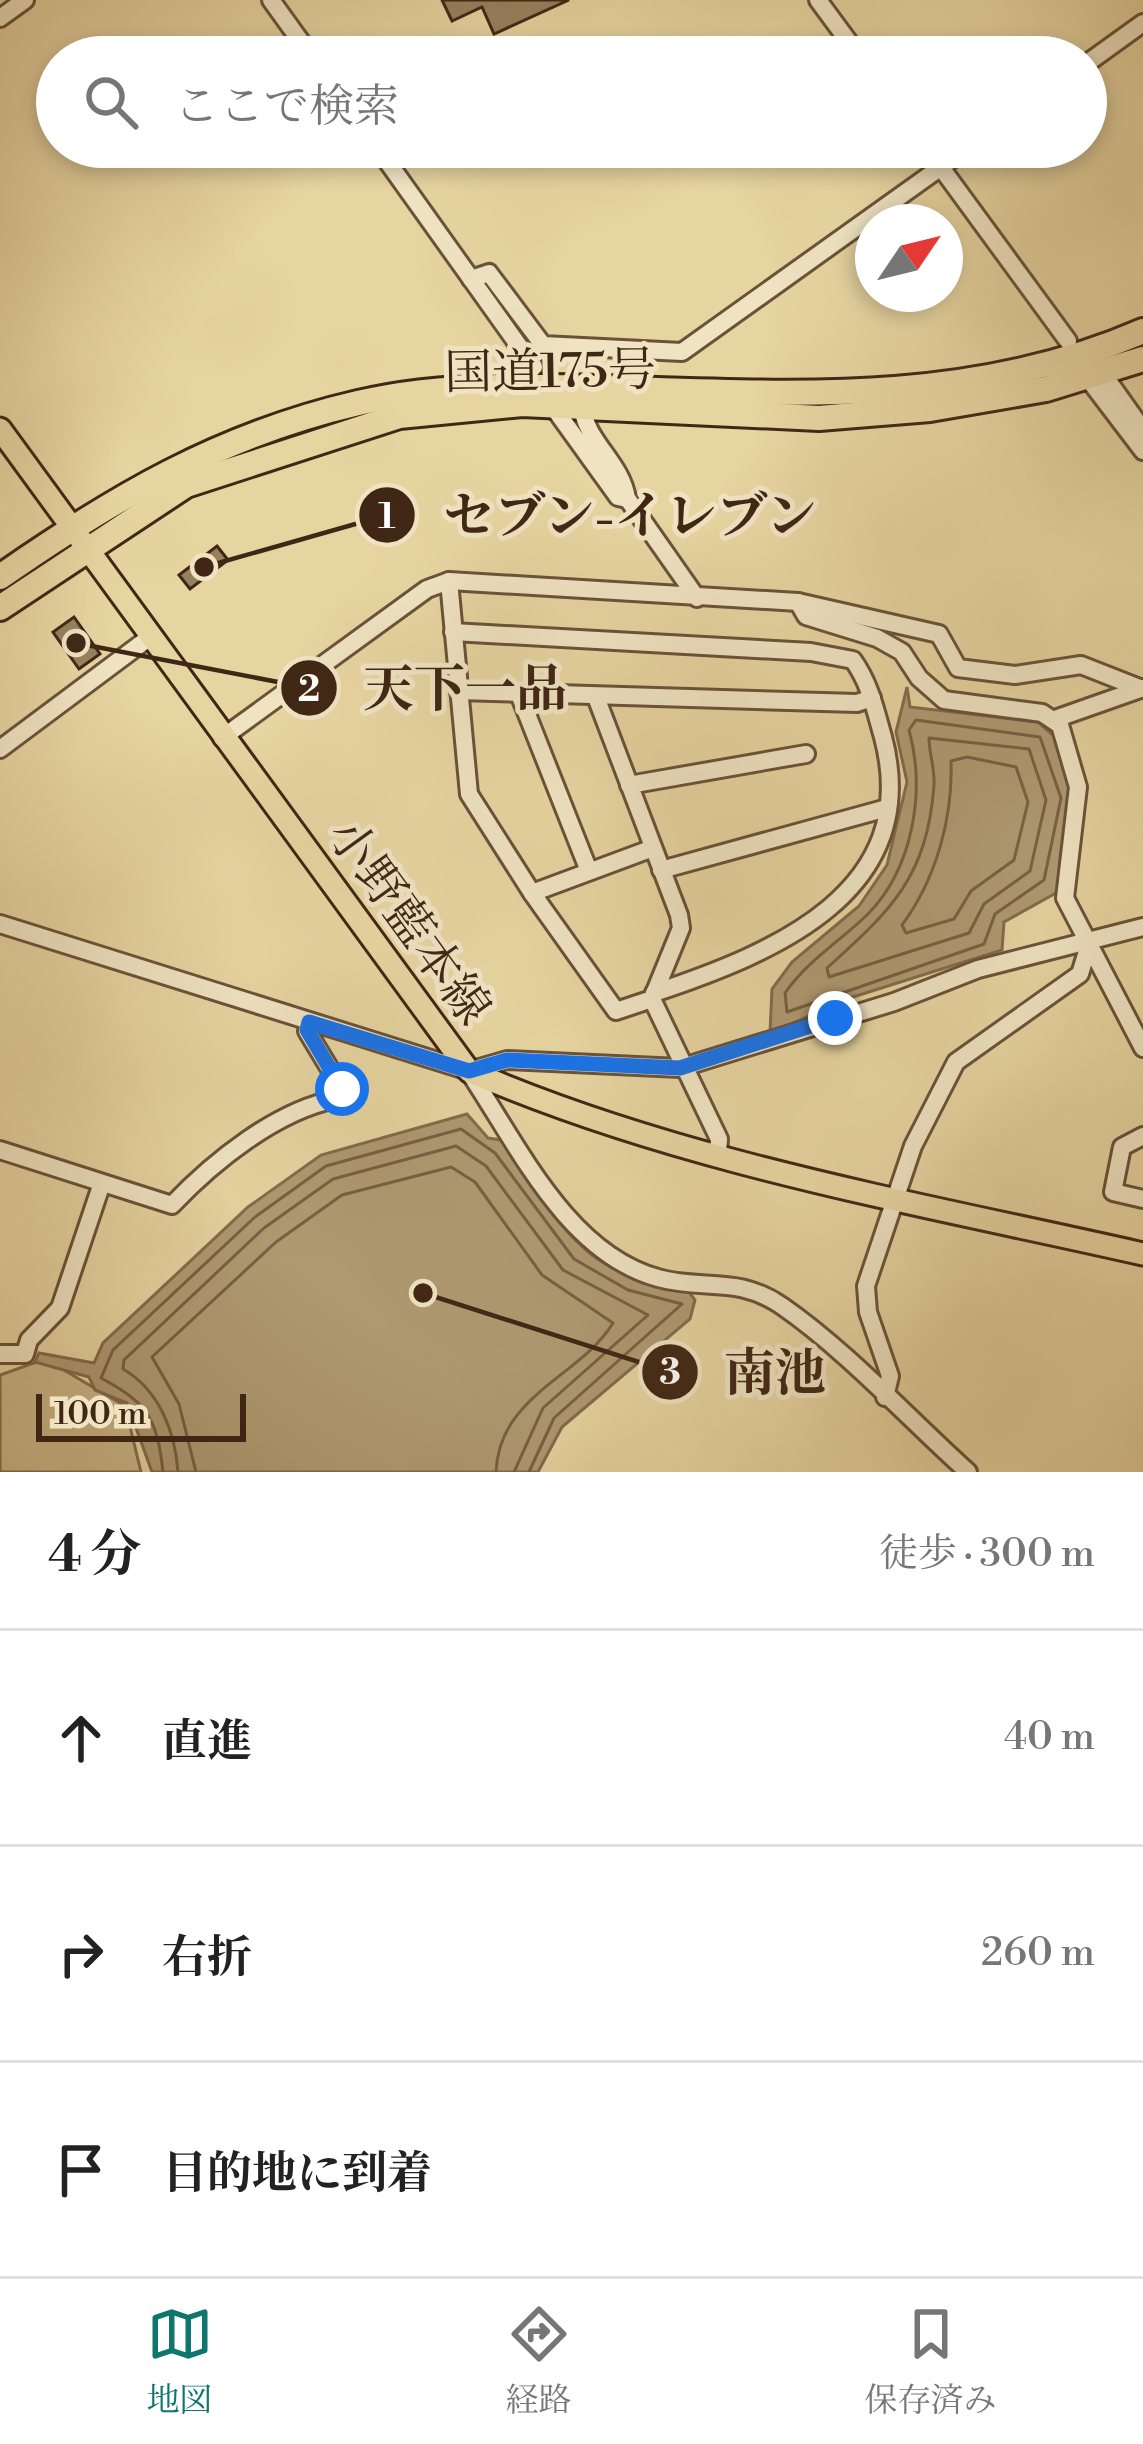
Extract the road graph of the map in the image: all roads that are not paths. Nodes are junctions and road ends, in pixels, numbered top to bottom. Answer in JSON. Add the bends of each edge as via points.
{"nodes":[{"id":1,"x":26,"y":0,"type":"edge"},
{"id":2,"x":271,"y":0,"type":"edge"},
{"id":3,"x":818,"y":0,"type":"edge"},
{"id":4,"x":0,"y":18,"type":"edge"},
{"id":5,"x":1143,"y":23,"type":"edge"},
{"id":6,"x":297,"y":36,"type":"edge"},
{"id":7,"x":845,"y":36,"type":"edge"},
{"id":8,"x":1107,"y":49,"type":"edge"},
{"id":9,"x":391,"y":168,"type":"edge"},
{"id":10,"x":940,"y":168,"type":"edge"},
{"id":11,"x":942,"y":168,"type":"edge"},
{"id":12,"x":471,"y":279,"type":"junction"},
{"id":13,"x":1143,"y":331,"type":"edge"},
{"id":14,"x":1143,"y":359,"type":"edge"},
{"id":15,"x":1086,"y":365,"type":"junction"},
{"id":16,"x":533,"y":376,"type":"junction"},
{"id":17,"x":555,"y":396,"type":"junction"},
{"id":18,"x":578,"y":413,"type":"junction"},
{"id":19,"x":0,"y":429,"type":"edge"},
{"id":20,"x":1143,"y":430,"type":"edge"},
{"id":21,"x":1143,"y":448,"type":"edge"},
{"id":22,"x":628,"y":499,"type":"junction"},
{"id":23,"x":72,"y":527,"type":"junction"},
{"id":24,"x":86,"y":549,"type":"junction"},
{"id":25,"x":0,"y":577,"type":"edge"},
{"id":26,"x":449,"y":581,"type":"junction"},
{"id":27,"x":697,"y":598,"type":"junction"},
{"id":28,"x":798,"y":602,"type":"junction"},
{"id":29,"x":0,"y":608,"type":"edge"},
{"id":30,"x":453,"y":632,"type":"junction"},
{"id":31,"x":150,"y":638,"type":"junction"},
{"id":32,"x":1142,"y":689,"type":"edge"},
{"id":33,"x":459,"y":691,"type":"junction"},
{"id":34,"x":519,"y":694,"type":"junction"},
{"id":35,"x":596,"y":697,"type":"junction"},
{"id":36,"x":872,"y":698,"type":"junction"},
{"id":37,"x":1055,"y":719,"type":"junction"},
{"id":38,"x":223,"y":738,"type":"junction"},
{"id":39,"x":0,"y":749,"type":"edge"},
{"id":40,"x":806,"y":754,"type":"dead end"},
{"id":41,"x":629,"y":785,"type":"junction"},
{"id":42,"x":887,"y":808,"type":"junction"},
{"id":43,"x":653,"y":848,"type":"junction"},
{"id":44,"x":661,"y":870,"type":"junction"},
{"id":45,"x":589,"y":872,"type":"junction"},
{"id":46,"x":532,"y":893,"type":"junction"},
{"id":47,"x":0,"y":924,"type":"edge"},
{"id":48,"x":1143,"y":928,"type":"edge"},
{"id":49,"x":1086,"y":944,"type":"junction"},
{"id":50,"x":653,"y":996,"type":"junction"},
{"id":51,"x":309,"y":1022,"type":"junction"},
{"id":52,"x":1143,"y":1048,"type":"edge"},
{"id":53,"x":680,"y":1068,"type":"junction"},
{"id":54,"x":469,"y":1071,"type":"junction"},
{"id":55,"x":1143,"y":1136,"type":"edge"},
{"id":56,"x":0,"y":1150,"type":"edge"},
{"id":57,"x":718,"y":1153,"type":"junction"},
{"id":58,"x":101,"y":1186,"type":"junction"},
{"id":59,"x":898,"y":1199,"type":"junction"},
{"id":60,"x":1143,"y":1199,"type":"edge"},
{"id":61,"x":1143,"y":1254,"type":"edge"},
{"id":62,"x":0,"y":1354,"type":"edge"},
{"id":63,"x":885,"y":1397,"type":"junction"},
{"id":64,"x":968,"y":1472,"type":"edge"}],
"edges":[{"from":1,"to":4,"type":"street"},
{"from":2,"to":6,"type":"street"},
{"from":3,"to":7,"type":"street"},
{"from":5,"to":8,"type":"street"},
{"from":9,"to":12,"type":"street"},
{"from":10,"to":12,"type":"street","via":[[682,352],[543,345],[489,273]]},
{"from":11,"to":15,"type":"street","via":[[1016,269],[1010,274]]},
{"from":12,"to":16,"type":"street"},
{"from":12,"to":17,"type":"street","via":[[490,288]]},
{"from":13,"to":15,"type":"highway","name":"国道175号"},
{"from":14,"to":15,"type":"highway","name":"国道175号"},
{"from":15,"to":17,"type":"highway","name":"国道175号","via":[[920,390]]},
{"from":15,"to":18,"type":"highway","name":"国道175号","via":[[930,409],[819,418]]},
{"from":15,"to":20,"type":"street"},
{"from":15,"to":21,"type":"street"},
{"from":16,"to":17,"type":"highway","name":"国道175号"},
{"from":16,"to":23,"type":"highway","name":"国道175号","via":[[362,402],[293,422],[156,475]]},
{"from":17,"to":18,"type":"highway","name":"国道175号"},
{"from":17,"to":22,"type":"street","via":[[618,496]]},
{"from":17,"to":24,"type":"highway","name":"国道175号","via":[[399,416],[280,452],[186,485]]},
{"from":18,"to":22,"type":"street"},
{"from":19,"to":23,"type":"main road","name":"小野藍本線"},
{"from":22,"to":27,"type":"street"},
{"from":23,"to":24,"type":"main road","name":"小野藍本線"},
{"from":23,"to":25,"type":"highway","name":"国道175号"},
{"from":24,"to":29,"type":"highway","name":"国道175号"},
{"from":24,"to":31,"type":"main road","name":"小野藍本線"},
{"from":26,"to":27,"type":"street"},
{"from":26,"to":30,"type":"street"},
{"from":26,"to":38,"type":"street"},
{"from":27,"to":28,"type":"street"},
{"from":28,"to":32,"type":"street","via":[[939,634],[958,668],[1015,675],[1081,665]]},
{"from":28,"to":37,"type":"street","via":[[806,616],[902,652],[944,700]]},
{"from":30,"to":33,"type":"street"},
{"from":30,"to":36,"type":"street","via":[[811,652],[853,661]]},
{"from":31,"to":38,"type":"main road","name":"小野藍本線"},
{"from":31,"to":39,"type":"street"},
{"from":32,"to":37,"type":"street"},
{"from":33,"to":34,"type":"street"},
{"from":33,"to":46,"type":"street","via":[[470,794]]},
{"from":34,"to":35,"type":"street"},
{"from":34,"to":45,"type":"street"},
{"from":35,"to":36,"type":"street"},
{"from":35,"to":41,"type":"street"},
{"from":36,"to":42,"type":"street","via":[[894,779]]},
{"from":37,"to":49,"type":"street","via":[[1078,787],[1065,898]]},
{"from":38,"to":54,"type":"main road","name":"小野藍本線"},
{"from":40,"to":41,"type":"street"},
{"from":41,"to":43,"type":"street"},
{"from":42,"to":44,"type":"street"},
{"from":42,"to":50,"type":"street","via":[[878,844],[834,908],[721,971]]},
{"from":43,"to":44,"type":"street"},
{"from":43,"to":45,"type":"street"},
{"from":44,"to":50,"type":"street","via":[[680,928]]},
{"from":45,"to":46,"type":"street"},
{"from":46,"to":50,"type":"street","via":[[604,1000],[616,1010]]},
{"from":47,"to":51,"type":"street"},
{"from":48,"to":49,"type":"street"},
{"from":49,"to":52,"type":"street"},
{"from":49,"to":53,"type":"street"},
{"from":49,"to":59,"type":"street","via":[[1080,974],[956,1062],[913,1147]]},
{"from":50,"to":53,"type":"street"},
{"from":51,"to":54,"type":"street"},
{"from":51,"to":58,"type":"street","via":[[342,1089],[336,1099],[298,1111],[236,1150],[172,1205]]},
{"from":53,"to":54,"type":"street","via":[[507,1060]]},
{"from":53,"to":57,"type":"street","via":[[719,1139]]},
{"from":54,"to":57,"type":"main road","name":"小野藍本線","via":[[562,1112]]},
{"from":54,"to":63,"type":"street","via":[[586,1238],[662,1280],[732,1282],[782,1306]]},
{"from":55,"to":60,"type":"street","via":[[1122,1147],[1113,1192]]},
{"from":56,"to":58,"type":"street"},
{"from":57,"to":59,"type":"main road","name":"小野藍本線"},
{"from":58,"to":62,"type":"street","via":[[60,1308],[25,1354]]},
{"from":59,"to":61,"type":"main road","name":"小野藍本線"},
{"from":59,"to":63,"type":"street","via":[[866,1286],[890,1376]]},
{"from":63,"to":64,"type":"street"}]}
